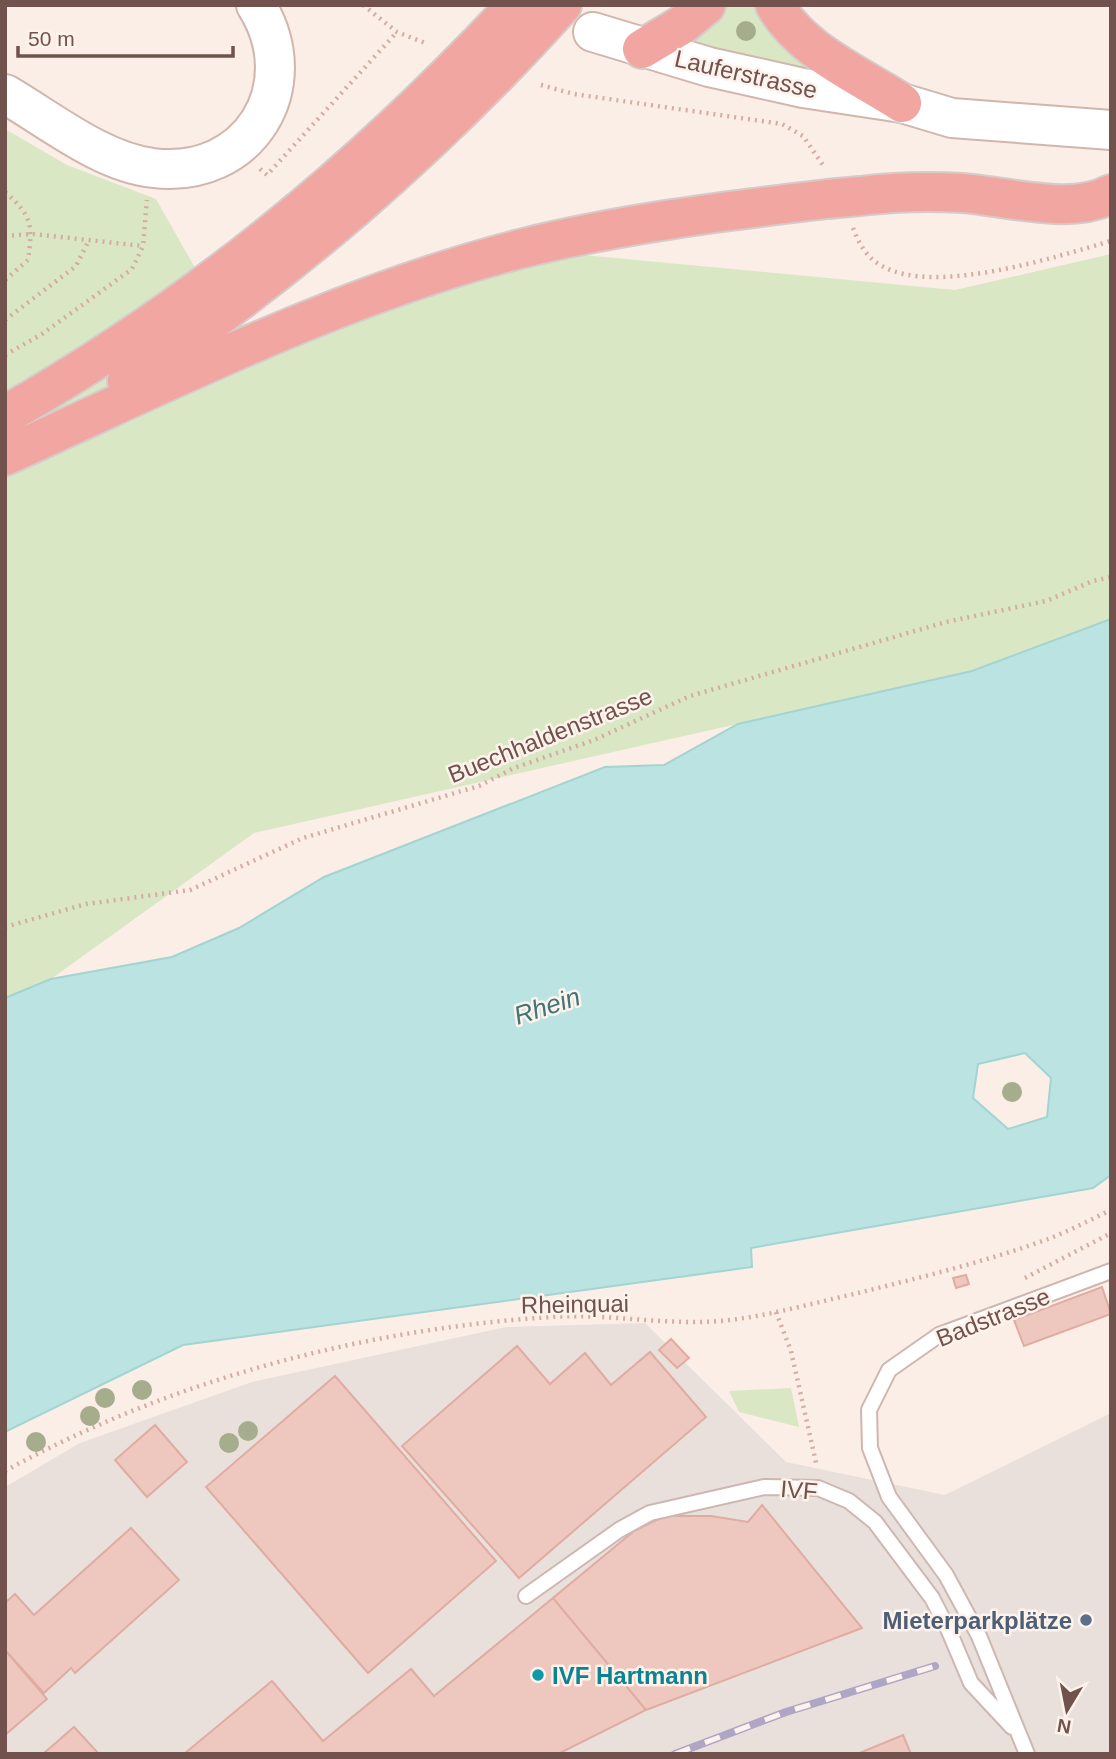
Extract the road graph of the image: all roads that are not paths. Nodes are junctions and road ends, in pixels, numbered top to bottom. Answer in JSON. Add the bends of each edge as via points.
{"nodes":[{"id":1,"x":256,"y":5,"type":"edge"},
{"id":2,"x":516,"y":5,"type":"edge"},
{"id":3,"x":562,"y":5,"type":"edge"},
{"id":4,"x":706,"y":5,"type":"edge"},
{"id":5,"x":775,"y":5,"type":"edge"},
{"id":6,"x":593,"y":32,"type":"dead end"},
{"id":7,"x":642,"y":49,"type":"junction"},
{"id":8,"x":5,"y":94,"type":"edge"},
{"id":9,"x":902,"y":103,"type":"junction"},
{"id":10,"x":1111,"y":104,"type":"edge"},
{"id":11,"x":1111,"y":130,"type":"edge"},
{"id":12,"x":1111,"y":194,"type":"edge"},
{"id":13,"x":5,"y":415,"type":"edge"},
{"id":14,"x":5,"y":455,"type":"edge"},
{"id":15,"x":1111,"y":1271,"type":"edge"},
{"id":16,"x":526,"y":1596,"type":"dead end"},
{"id":17,"x":1018,"y":1733,"type":"junction"},
{"id":18,"x":1027,"y":1754,"type":"edge"}],
"edges":[{"from":1,"to":8,"type":"street","via":[[274,48],[270,100],[251,134],[209,163],[171,170],[138,165],[90,144]]},
{"from":2,"to":13,"type":"highway","via":[[407,118],[282,228],[160,318]]},
{"from":3,"to":14,"type":"highway","via":[[420,153],[303,254],[129,380]]},
{"from":4,"to":7,"type":"highway"},
{"from":5,"to":9,"type":"highway","via":[[805,41]]},
{"from":6,"to":7,"type":"street","name":"Lauferstrasse"},
{"from":7,"to":9,"type":"street","name":"Lauferstrasse","via":[[764,80]]},
{"from":9,"to":10,"type":"street","name":"Lauferstrasse","via":[[954,95]]},
{"from":9,"to":11,"type":"street","name":"Lauferstrasse","via":[[952,118]]},
{"from":12,"to":14,"type":"highway","via":[[1069,204],[933,192],[841,196],[616,229],[528,247],[312,318]]},
{"from":15,"to":17,"type":"lane","name":"Badstrasse","via":[[939,1335],[889,1370],[869,1410],[870,1448],[889,1497],[946,1575],[979,1636]]},
{"from":16,"to":17,"type":"lane","name":"IVF","via":[[650,1513],[764,1487],[818,1488],[849,1501],[875,1522],[932,1598],[971,1683]]},
{"from":17,"to":18,"type":"lane","name":"Badstrasse"}]}
